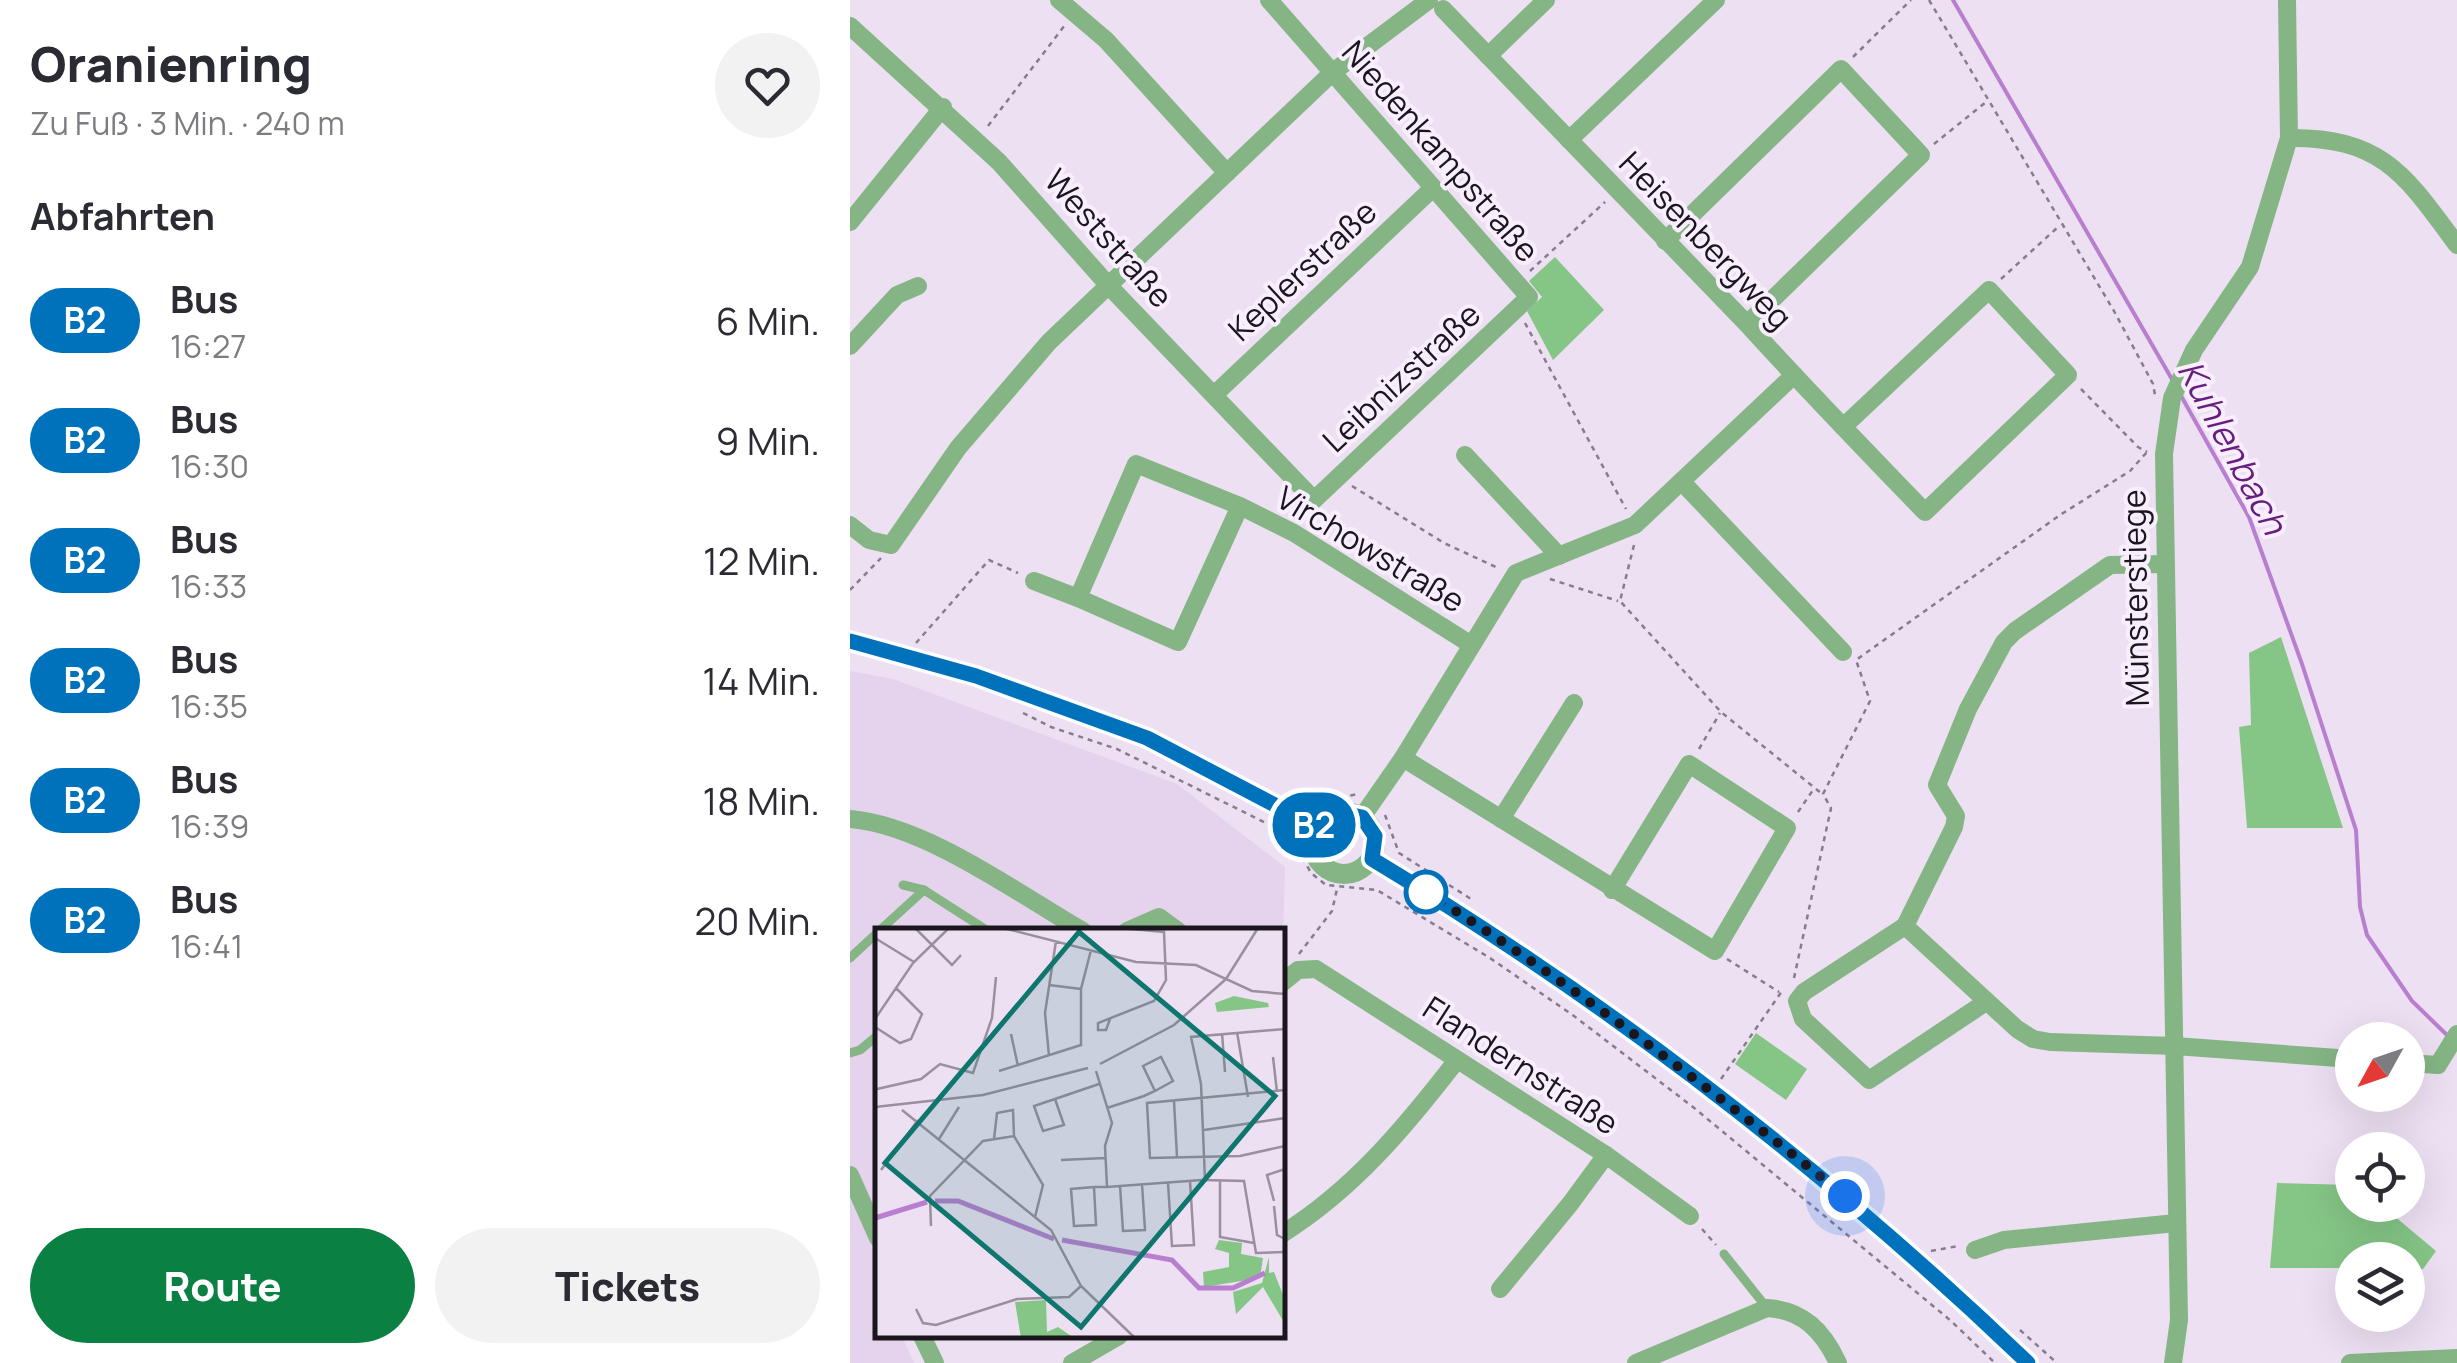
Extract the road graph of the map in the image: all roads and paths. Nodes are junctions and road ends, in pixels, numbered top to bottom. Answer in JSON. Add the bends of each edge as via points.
{"nodes":[{"id":1,"x":1060,"y":0,"type":"edge"},
{"id":2,"x":1269,"y":0,"type":"edge"},
{"id":3,"x":1546,"y":0,"type":"edge"},
{"id":4,"x":1716,"y":0,"type":"edge"},
{"id":5,"x":1911,"y":0,"type":"edge"},
{"id":6,"x":1929,"y":0,"type":"edge"},
{"id":7,"x":2287,"y":0,"type":"edge"},
{"id":8,"x":1436,"y":4,"type":"edge"},
{"id":9,"x":1075,"y":12,"type":"junction"},
{"id":10,"x":850,"y":26,"type":"edge"},
{"id":11,"x":1488,"y":56,"type":"junction"},
{"id":12,"x":1841,"y":68,"type":"junction"},
{"id":13,"x":1333,"y":72,"type":"junction"},
{"id":14,"x":1987,"y":100,"type":"junction"},
{"id":15,"x":942,"y":107,"type":"junction"},
{"id":16,"x":2289,"y":138,"type":"junction"},
{"id":17,"x":977,"y":140,"type":"junction"},
{"id":18,"x":1569,"y":140,"type":"junction"},
{"id":19,"x":1921,"y":155,"type":"junction"},
{"id":20,"x":1228,"y":173,"type":"junction"},
{"id":21,"x":1432,"y":188,"type":"junction"},
{"id":22,"x":1617,"y":191,"type":"junction"},
{"id":23,"x":850,"y":222,"type":"edge"},
{"id":24,"x":2060,"y":225,"type":"junction"},
{"id":25,"x":1665,"y":241,"type":"junction"},
{"id":26,"x":2457,"y":245,"type":"edge"},
{"id":27,"x":918,"y":286,"type":"dead end"},
{"id":28,"x":1109,"y":286,"type":"junction"},
{"id":29,"x":1989,"y":290,"type":"junction"},
{"id":30,"x":1521,"y":296,"type":"junction"},
{"id":31,"x":1747,"y":324,"type":"junction"},
{"id":32,"x":850,"y":346,"type":"edge"},
{"id":33,"x":1794,"y":375,"type":"junction"},
{"id":34,"x":2068,"y":375,"type":"junction"},
{"id":35,"x":1214,"y":395,"type":"junction"},
{"id":36,"x":2164,"y":399,"type":"junction"},
{"id":37,"x":1843,"y":426,"type":"junction"},
{"id":38,"x":1464,"y":455,"type":"dead end"},
{"id":39,"x":1340,"y":474,"type":"junction"},
{"id":40,"x":1682,"y":482,"type":"junction"},
{"id":41,"x":1314,"y":500,"type":"joint"},
{"id":42,"x":1240,"y":506,"type":"junction"},
{"id":43,"x":850,"y":524,"type":"edge"},
{"id":44,"x":1635,"y":526,"type":"junction"},
{"id":45,"x":891,"y":545,"type":"junction"},
{"id":46,"x":1560,"y":556,"type":"junction"},
{"id":47,"x":2164,"y":564,"type":"junction"},
{"id":48,"x":1516,"y":573,"type":"junction"},
{"id":49,"x":1546,"y":578,"type":"dead end"},
{"id":50,"x":1034,"y":580,"type":"joint"},
{"id":51,"x":850,"y":590,"type":"edge"},
{"id":52,"x":1078,"y":598,"type":"junction"},
{"id":53,"x":1620,"y":601,"type":"junction"},
{"id":54,"x":850,"y":641,"type":"edge"},
{"id":55,"x":915,"y":644,"type":"dead end"},
{"id":56,"x":1470,"y":644,"type":"junction"},
{"id":57,"x":1843,"y":652,"type":"dead end"},
{"id":58,"x":1574,"y":703,"type":"dead end"},
{"id":59,"x":1016,"y":710,"type":"dead end"},
{"id":60,"x":1721,"y":712,"type":"junction"},
{"id":61,"x":1403,"y":758,"type":"junction"},
{"id":62,"x":1689,"y":764,"type":"junction"},
{"id":63,"x":1814,"y":789,"type":"junction"},
{"id":64,"x":1823,"y":794,"type":"junction"},
{"id":65,"x":1386,"y":808,"type":"dead end"},
{"id":66,"x":1362,"y":817,"type":"junction"},
{"id":67,"x":850,"y":819,"type":"edge"},
{"id":68,"x":1501,"y":819,"type":"junction"},
{"id":69,"x":1317,"y":827,"type":"junction"},
{"id":70,"x":1787,"y":828,"type":"junction"},
{"id":71,"x":1398,"y":853,"type":"dead end"},
{"id":72,"x":1372,"y":859,"type":"junction"},
{"id":73,"x":903,"y":885,"type":"dead end"},
{"id":74,"x":1337,"y":888,"type":"junction"},
{"id":75,"x":924,"y":890,"type":"junction"},
{"id":76,"x":1612,"y":890,"type":"junction"},
{"id":77,"x":1905,"y":926,"type":"junction"},
{"id":78,"x":883,"y":928,"type":"edge"},
{"id":79,"x":985,"y":928,"type":"edge"},
{"id":80,"x":1080,"y":928,"type":"edge"},
{"id":81,"x":1132,"y":928,"type":"edge"},
{"id":82,"x":1175,"y":928,"type":"edge"},
{"id":83,"x":875,"y":936,"type":"edge"},
{"id":84,"x":1715,"y":952,"type":"junction"},
{"id":85,"x":850,"y":958,"type":"edge"},
{"id":86,"x":1307,"y":970,"type":"junction"},
{"id":87,"x":1285,"y":981,"type":"edge"},
{"id":88,"x":1780,"y":992,"type":"junction"},
{"id":89,"x":1986,"y":1002,"type":"junction"},
{"id":90,"x":2457,"y":1034,"type":"edge"},
{"id":91,"x":875,"y":1038,"type":"edge"},
{"id":92,"x":2175,"y":1046,"type":"junction"},
{"id":93,"x":850,"y":1053,"type":"edge"},
{"id":94,"x":2335,"y":1058,"type":"edge"},
{"id":95,"x":1456,"y":1060,"type":"junction"},
{"id":96,"x":2425,"y":1064,"type":"edge"},
{"id":97,"x":1720,"y":1080,"type":"dead end"},
{"id":98,"x":1606,"y":1155,"type":"junction"},
{"id":99,"x":850,"y":1175,"type":"edge"},
{"id":100,"x":1690,"y":1216,"type":"joint"},
{"id":101,"x":2176,"y":1223,"type":"junction"},
{"id":102,"x":875,"y":1231,"type":"edge"},
{"id":103,"x":1285,"y":1232,"type":"edge"},
{"id":104,"x":1975,"y":1250,"type":"joint"},
{"id":105,"x":1930,"y":1251,"type":"dead end"},
{"id":106,"x":1724,"y":1254,"type":"joint"},
{"id":107,"x":1500,"y":1289,"type":"dead end"},
{"id":108,"x":1767,"y":1308,"type":"junction"},
{"id":109,"x":923,"y":1338,"type":"edge"},
{"id":110,"x":1116,"y":1338,"type":"edge"},
{"id":111,"x":2457,"y":1358,"type":"edge"},
{"id":112,"x":935,"y":1363,"type":"edge"},
{"id":113,"x":1072,"y":1363,"type":"edge"},
{"id":114,"x":1636,"y":1363,"type":"edge"},
{"id":115,"x":1838,"y":1363,"type":"edge"},
{"id":116,"x":1995,"y":1363,"type":"edge"},
{"id":117,"x":2028,"y":1363,"type":"edge"},
{"id":118,"x":2173,"y":1363,"type":"edge"},
{"id":119,"x":2350,"y":1363,"type":"edge"}],
"edges":[{"from":1,"to":9,"type":"street"},
{"from":2,"to":13,"type":"street","name":"Niedenkampstraße"},
{"from":3,"to":11,"type":"street"},
{"from":4,"to":18,"type":"street"},
{"from":5,"to":12,"type":"path"},
{"from":6,"to":14,"type":"path"},
{"from":7,"to":16,"type":"street","name":"Münsterstiege"},
{"from":8,"to":11,"type":"street","name":"Heisenbergweg"},
{"from":8,"to":13,"type":"street"},
{"from":9,"to":17,"type":"path"},
{"from":9,"to":20,"type":"street"},
{"from":10,"to":15,"type":"street","name":"Weststraße"},
{"from":11,"to":18,"type":"street","name":"Heisenbergweg"},
{"from":12,"to":19,"type":"street"},
{"from":12,"to":25,"type":"street"},
{"from":13,"to":20,"type":"street"},
{"from":13,"to":21,"type":"street","name":"Niedenkampstraße"},
{"from":14,"to":19,"type":"path"},
{"from":14,"to":24,"type":"path"},
{"from":15,"to":17,"type":"street","name":"Weststraße"},
{"from":15,"to":23,"type":"street"},
{"from":16,"to":26,"type":"street","via":[[2319,138],[2376,154],[2418,192]]},
{"from":16,"to":36,"type":"street","name":"Münsterstiege","via":[[2250,268]]},
{"from":17,"to":28,"type":"street","name":"Weststraße"},
{"from":18,"to":22,"type":"street","name":"Heisenbergweg"},
{"from":19,"to":31,"type":"street"},
{"from":20,"to":28,"type":"street"},
{"from":21,"to":30,"type":"street","name":"Niedenkampstraße"},
{"from":21,"to":35,"type":"street","name":"Keplerstraße"},
{"from":22,"to":25,"type":"street","name":"Heisenbergweg"},
{"from":22,"to":30,"type":"path"},
{"from":24,"to":29,"type":"path"},
{"from":24,"to":36,"type":"path"},
{"from":25,"to":31,"type":"street","name":"Heisenbergweg"},
{"from":27,"to":32,"type":"street","via":[[896,295]]},
{"from":28,"to":35,"type":"street","name":"Weststraße"},
{"from":28,"to":45,"type":"street","via":[[1000,394]]},
{"from":29,"to":34,"type":"street"},
{"from":29,"to":37,"type":"street"},
{"from":30,"to":39,"type":"street","name":"Leibnizstraße"},
{"from":30,"to":44,"type":"path"},
{"from":31,"to":33,"type":"street","name":"Heisenbergweg"},
{"from":33,"to":37,"type":"street","name":"Heisenbergweg"},
{"from":33,"to":40,"type":"street"},
{"from":34,"to":37,"type":"street","name":"Heisenbergweg","via":[[1925,512]]},
{"from":34,"to":64,"type":"path","via":[[2147,452],[2130,471],[1856,660],[1870,701]]},
{"from":35,"to":41,"type":"street","name":"Weststraße"},
{"from":36,"to":47,"type":"street","name":"Münsterstiege"},
{"from":38,"to":46,"type":"street"},
{"from":39,"to":41,"type":"street","name":"Leibnizstraße"},
{"from":39,"to":48,"type":"path","via":[[1444,543]]},
{"from":40,"to":44,"type":"street"},
{"from":40,"to":57,"type":"street"},
{"from":42,"to":52,"type":"street","name":"Virchowstraße","via":[[1136,464]]},
{"from":42,"to":52,"type":"street","name":"Virchowstraße","via":[[1178,642]]},
{"from":42,"to":56,"type":"street","name":"Virchowstraße"},
{"from":43,"to":45,"type":"street","via":[[870,540]]},
{"from":44,"to":46,"type":"street"},
{"from":44,"to":53,"type":"path"},
{"from":45,"to":51,"type":"path"},
{"from":46,"to":48,"type":"street"},
{"from":47,"to":77,"type":"street","via":[[2110,564],[2004,642],[1937,785],[1956,816],[1954,827]]},
{"from":47,"to":92,"type":"street","name":"Münsterstiege"},
{"from":48,"to":56,"type":"street"},
{"from":49,"to":53,"type":"path"},
{"from":50,"to":52,"type":"street","name":"Virchowstraße"},
{"from":50,"to":55,"type":"path","via":[[989,560]]},
{"from":53,"to":60,"type":"path"},
{"from":54,"to":69,"type":"street","via":[[976,676],[1147,738]]},
{"from":56,"to":61,"type":"street"},
{"from":58,"to":68,"type":"street"},
{"from":59,"to":74,"type":"path","via":[[1118,749],[1290,835],[1311,874]]},
{"from":60,"to":62,"type":"path"},
{"from":60,"to":63,"type":"path"},
{"from":61,"to":66,"type":"street"},
{"from":61,"to":68,"type":"street"},
{"from":62,"to":70,"type":"street"},
{"from":62,"to":76,"type":"street"},
{"from":63,"to":64,"type":"path"},
{"from":63,"to":70,"type":"path"},
{"from":64,"to":88,"type":"path","via":[[1831,808],[1793,983]]},
{"from":65,"to":71,"type":"path"},
{"from":66,"to":69,"type":"street","via":[[1338,812]]},
{"from":66,"to":72,"type":"street","via":[[1375,836]]},
{"from":67,"to":80,"type":"street","via":[[929,842]]},
{"from":68,"to":76,"type":"street"},
{"from":69,"to":72,"type":"street","via":[[1316,857],[1332,872],[1354,874]]},
{"from":70,"to":84,"type":"street"},
{"from":72,"to":117,"type":"street","via":[[1550,974],[1710,1090],[1918,1259]]},
{"from":73,"to":75,"type":"lane"},
{"from":74,"to":86,"type":"path","via":[[1332,911],[1302,947]]},
{"from":74,"to":116,"type":"path","via":[[1376,890],[1574,1016],[1693,1107]]},
{"from":75,"to":78,"type":"lane"},
{"from":75,"to":79,"type":"lane"},
{"from":76,"to":84,"type":"street"},
{"from":77,"to":89,"type":"street"},
{"from":77,"to":89,"type":"street","via":[[1804,992],[1797,1001],[1803,1019],[1870,1080]]},
{"from":81,"to":82,"type":"street","via":[[1158,917]]},
{"from":83,"to":85,"type":"lane"},
{"from":84,"to":88,"type":"path"},
{"from":86,"to":87,"type":"street"},
{"from":86,"to":95,"type":"street","name":"Flandernstraße"},
{"from":88,"to":97,"type":"path"},
{"from":89,"to":92,"type":"street","via":[[2033,1039]]},
{"from":90,"to":96,"type":"street","via":[[2438,1065]]},
{"from":91,"to":93,"type":"lane"},
{"from":92,"to":94,"type":"street"},
{"from":92,"to":101,"type":"street","name":"Münsterstiege"},
{"from":95,"to":98,"type":"street","name":"Flandernstraße"},
{"from":95,"to":103,"type":"street","via":[[1354,1179]]},
{"from":98,"to":100,"type":"street","name":"Flandernstraße"},
{"from":98,"to":107,"type":"street"},
{"from":99,"to":102,"type":"street"},
{"from":100,"to":106,"type":"path"},
{"from":101,"to":104,"type":"street","via":[[2004,1240]]},
{"from":101,"to":118,"type":"street","name":"Münsterstiege","via":[[2179,1320]]},
{"from":104,"to":105,"type":"path"},
{"from":106,"to":108,"type":"lane"},
{"from":108,"to":114,"type":"street"},
{"from":108,"to":115,"type":"street","via":[[1790,1310],[1820,1331]]},
{"from":109,"to":112,"type":"street"},
{"from":110,"to":113,"type":"street"},
{"from":111,"to":119,"type":"street"}]}
